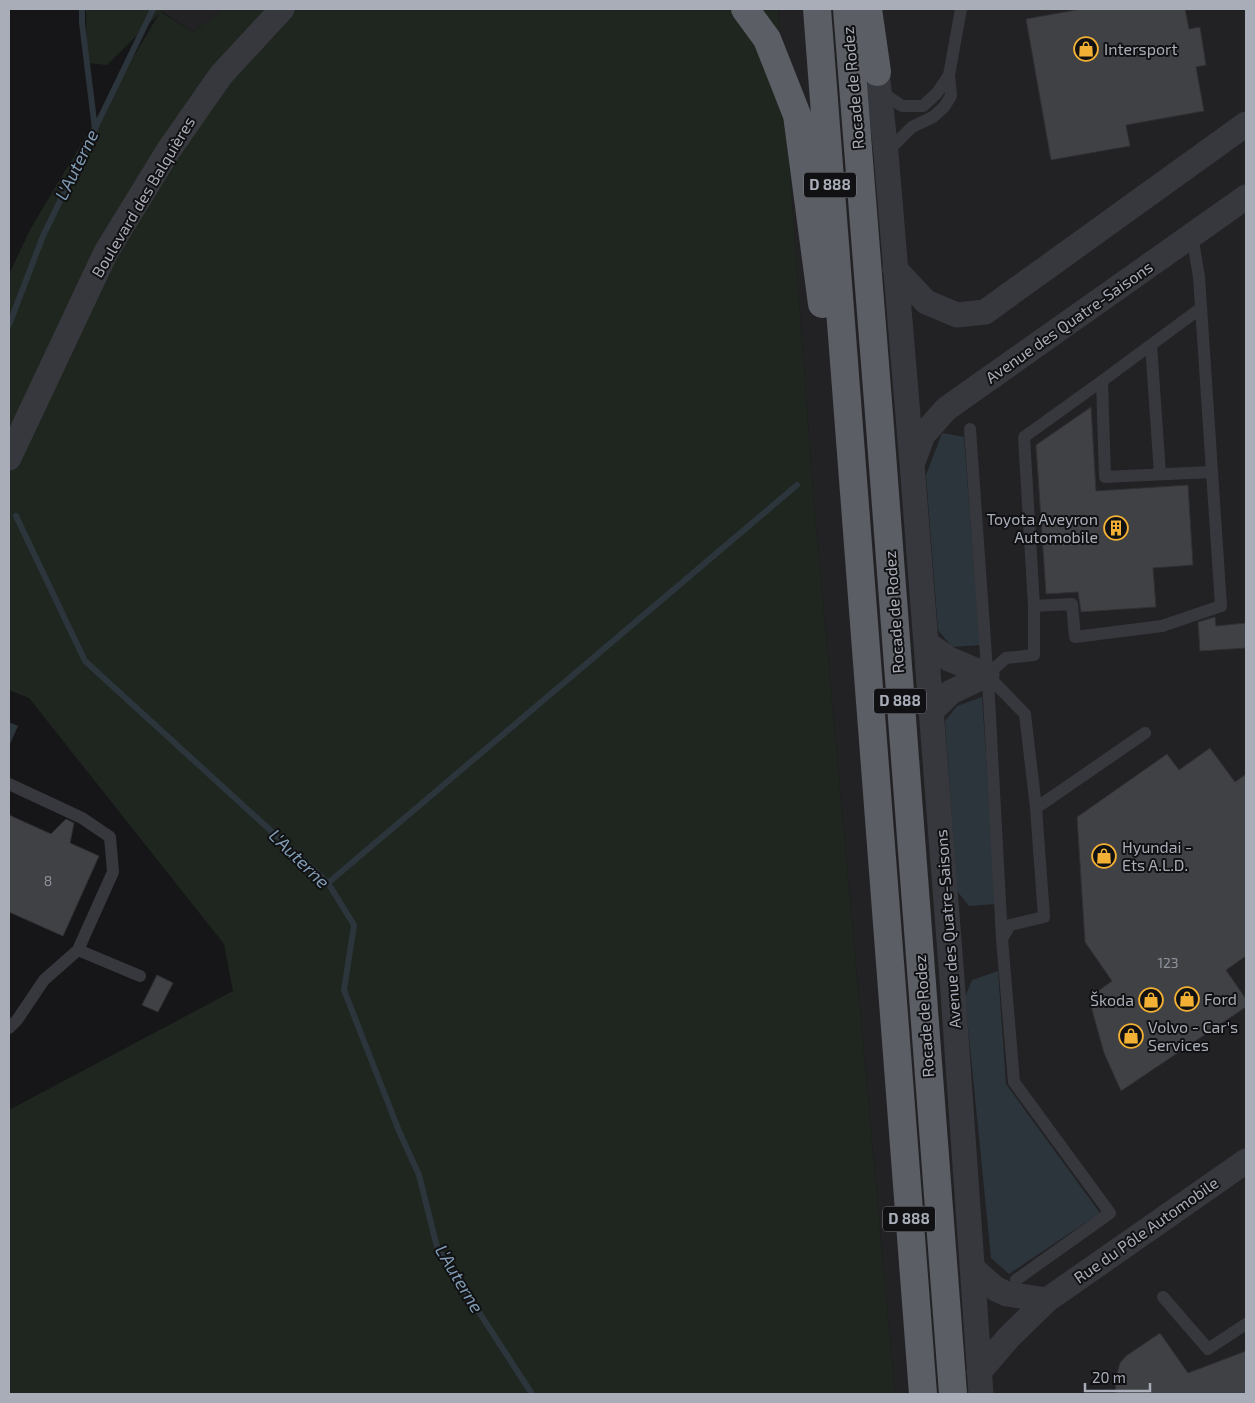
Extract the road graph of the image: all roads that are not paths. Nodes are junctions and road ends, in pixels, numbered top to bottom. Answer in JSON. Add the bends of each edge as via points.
{"nodes":[{"id":1,"x":282,"y":9,"type":"edge"},
{"id":2,"x":746,"y":9,"type":"edge"},
{"id":3,"x":818,"y":9,"type":"edge"},
{"id":4,"x":847,"y":9,"type":"edge"},
{"id":5,"x":868,"y":9,"type":"edge"},
{"id":6,"x":961,"y":9,"type":"edge"},
{"id":7,"x":949,"y":75,"type":"junction"},
{"id":8,"x":878,"y":82,"type":"junction"},
{"id":9,"x":1246,"y":124,"type":"edge"},
{"id":10,"x":886,"y":154,"type":"junction"},
{"id":11,"x":1246,"y":196,"type":"edge"},
{"id":12,"x":1192,"y":235,"type":"junction"},
{"id":13,"x":895,"y":269,"type":"junction"},
{"id":14,"x":1201,"y":308,"type":"junction"},
{"id":15,"x":1151,"y":346,"type":"junction"},
{"id":16,"x":843,"y":361,"type":"junction"},
{"id":17,"x":1102,"y":382,"type":"junction"},
{"id":18,"x":970,"y":428,"type":"dead end"},
{"id":19,"x":9,"y":458,"type":"edge"},
{"id":20,"x":912,"y":464,"type":"junction"},
{"id":21,"x":1211,"y":472,"type":"junction"},
{"id":22,"x":1160,"y":474,"type":"junction"},
{"id":23,"x":1034,"y":606,"type":"junction"},
{"id":24,"x":926,"y":643,"type":"junction"},
{"id":25,"x":987,"y":675,"type":"junction"},
{"id":26,"x":931,"y":712,"type":"junction"},
{"id":27,"x":1144,"y":733,"type":"dead end"},
{"id":28,"x":9,"y":784,"type":"edge"},
{"id":29,"x":1036,"y":808,"type":"junction"},
{"id":30,"x":1002,"y":939,"type":"junction"},
{"id":31,"x":78,"y":950,"type":"junction"},
{"id":32,"x":140,"y":976,"type":"dead end"},
{"id":33,"x":9,"y":1028,"type":"edge"},
{"id":34,"x":1246,"y":1161,"type":"edge"},
{"id":35,"x":972,"y":1268,"type":"junction"},
{"id":36,"x":1016,"y":1280,"type":"dead end"},
{"id":37,"x":1163,"y":1297,"type":"dead end"},
{"id":38,"x":1047,"y":1300,"type":"junction"},
{"id":39,"x":1246,"y":1324,"type":"edge"},
{"id":40,"x":980,"y":1383,"type":"edge"},
{"id":41,"x":923,"y":1394,"type":"edge"},
{"id":42,"x":953,"y":1394,"type":"edge"}],
"edges":[{"from":1,"to":19,"type":"street","name":"Boulevard des Balquières","via":[[221,75],[168,151],[106,252]]},
{"from":2,"to":16,"type":"highway","via":[[767,39],[797,115],[823,316]]},
{"from":3,"to":16,"type":"highway","name":"Rocade de Rodez","number":"D 888"},
{"from":4,"to":42,"type":"highway","name":"Rocade de Rodez","number":"D 888"},
{"from":5,"to":8,"type":"highway"},
{"from":6,"to":7,"type":"lane"},
{"from":7,"to":8,"type":"lane","via":[[923,106],[902,106]]},
{"from":7,"to":10,"type":"lane","via":[[951,96],[944,107],[933,117],[912,127]]},
{"from":8,"to":10,"type":"street","name":"Avenue des Quatre-Saisons"},
{"from":9,"to":13,"type":"street","via":[[985,312],[957,315],[926,302]]},
{"from":10,"to":13,"type":"street","name":"Avenue des Quatre-Saisons"},
{"from":11,"to":12,"type":"street","name":"Avenue des Quatre-Saisons"},
{"from":12,"to":14,"type":"lane"},
{"from":12,"to":20,"type":"street","name":"Avenue des Quatre-Saisons","via":[[946,409],[922,435]]},
{"from":13,"to":20,"type":"street","name":"Avenue des Quatre-Saisons"},
{"from":14,"to":15,"type":"lane"},
{"from":14,"to":21,"type":"lane"},
{"from":15,"to":17,"type":"lane"},
{"from":15,"to":22,"type":"lane"},
{"from":16,"to":41,"type":"highway","name":"Rocade de Rodez","number":"D 888"},
{"from":17,"to":22,"type":"lane","via":[[1105,477]]},
{"from":17,"to":23,"type":"lane","via":[[1024,437]]},
{"from":18,"to":25,"type":"lane"},
{"from":20,"to":24,"type":"street","name":"Avenue des Quatre-Saisons"},
{"from":21,"to":22,"type":"lane"},
{"from":21,"to":23,"type":"lane","via":[[1222,606],[1162,626],[1075,637],[1072,604]]},
{"from":23,"to":25,"type":"lane","via":[[1034,655],[1006,658]]},
{"from":24,"to":25,"type":"street","via":[[949,659]]},
{"from":24,"to":26,"type":"street","name":"Avenue des Quatre-Saisons"},
{"from":25,"to":26,"type":"street","via":[[951,692]]},
{"from":25,"to":29,"type":"lane","via":[[1025,714]]},
{"from":25,"to":30,"type":"lane"},
{"from":26,"to":35,"type":"street","name":"Avenue des Quatre-Saisons"},
{"from":27,"to":29,"type":"lane"},
{"from":28,"to":31,"type":"lane","via":[[82,818],[110,837],[113,872]]},
{"from":29,"to":30,"type":"lane","via":[[1044,917],[1010,925]]},
{"from":30,"to":36,"type":"lane","via":[[1014,1082],[1110,1214]]},
{"from":31,"to":32,"type":"lane"},
{"from":31,"to":33,"type":"lane","via":[[44,980]]},
{"from":34,"to":38,"type":"street","name":"Rue du Pôle Automobile"},
{"from":35,"to":38,"type":"street","via":[[996,1289],[1007,1294]]},
{"from":35,"to":40,"type":"street","name":"Avenue des Quatre-Saisons"},
{"from":37,"to":39,"type":"lane","via":[[1208,1349]]},
{"from":38,"to":40,"type":"street","name":"Rue du Pôle Automobile","via":[[1009,1337]]}]}
